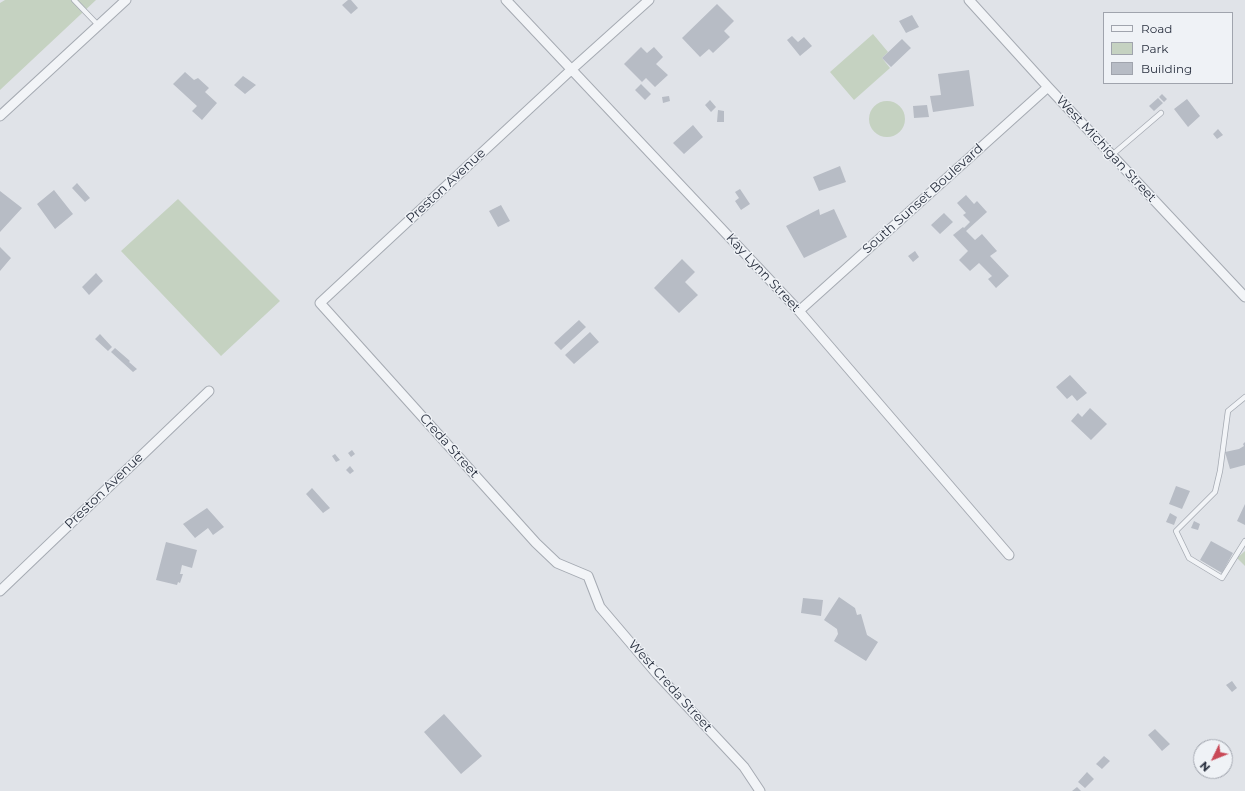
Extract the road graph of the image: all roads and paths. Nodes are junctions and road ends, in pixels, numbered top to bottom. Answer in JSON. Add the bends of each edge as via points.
{"nodes":[{"id":1,"x":74,"y":0,"type":"edge"},
{"id":2,"x":126,"y":0,"type":"edge"},
{"id":3,"x":506,"y":0,"type":"edge"},
{"id":4,"x":649,"y":0,"type":"edge"},
{"id":5,"x":969,"y":0,"type":"edge"},
{"id":6,"x":99,"y":26,"type":"junction"},
{"id":7,"x":571,"y":70,"type":"junction"},
{"id":8,"x":1048,"y":87,"type":"junction"},
{"id":9,"x":1161,"y":113,"type":"dead end"},
{"id":10,"x":0,"y":116,"type":"edge"},
{"id":11,"x":1112,"y":155,"type":"junction"},
{"id":12,"x":1245,"y":296,"type":"edge"},
{"id":13,"x":320,"y":303,"type":"joint"},
{"id":14,"x":799,"y":311,"type":"junction"},
{"id":15,"x":209,"y":391,"type":"dead end"},
{"id":16,"x":1245,"y":397,"type":"edge"},
{"id":17,"x":1245,"y":541,"type":"edge"},
{"id":18,"x":1009,"y":555,"type":"dead end"},
{"id":19,"x":588,"y":576,"type":"joint"},
{"id":20,"x":0,"y":591,"type":"edge"},
{"id":21,"x":760,"y":791,"type":"edge"}],
"edges":[{"from":1,"to":6,"type":"lane"},
{"from":2,"to":6,"type":"street"},
{"from":3,"to":7,"type":"street","name":"Kay Lynn Street"},
{"from":4,"to":7,"type":"street","name":"Preston Avenue"},
{"from":5,"to":8,"type":"street","name":"West Michigan Street"},
{"from":6,"to":10,"type":"street"},
{"from":7,"to":13,"type":"street","name":"Preston Avenue"},
{"from":7,"to":14,"type":"street","name":"Kay Lynn Street"},
{"from":8,"to":11,"type":"street","name":"West Michigan Street"},
{"from":8,"to":14,"type":"street","name":"South Sunset Boulevard"},
{"from":9,"to":11,"type":"lane"},
{"from":11,"to":12,"type":"street","name":"West Michigan Street"},
{"from":13,"to":19,"type":"street","name":"Creda Street","via":[[536,543],[557,563]]},
{"from":14,"to":18,"type":"street","name":"Kay Lynn Street"},
{"from":15,"to":20,"type":"street","name":"Preston Avenue"},
{"from":16,"to":17,"type":"lane","via":[[1228,411],[1215,492],[1176,530],[1189,558],[1222,578]]},
{"from":19,"to":21,"type":"street","name":"West Creda Street","via":[[600,607],[657,674],[744,767]]}]}
